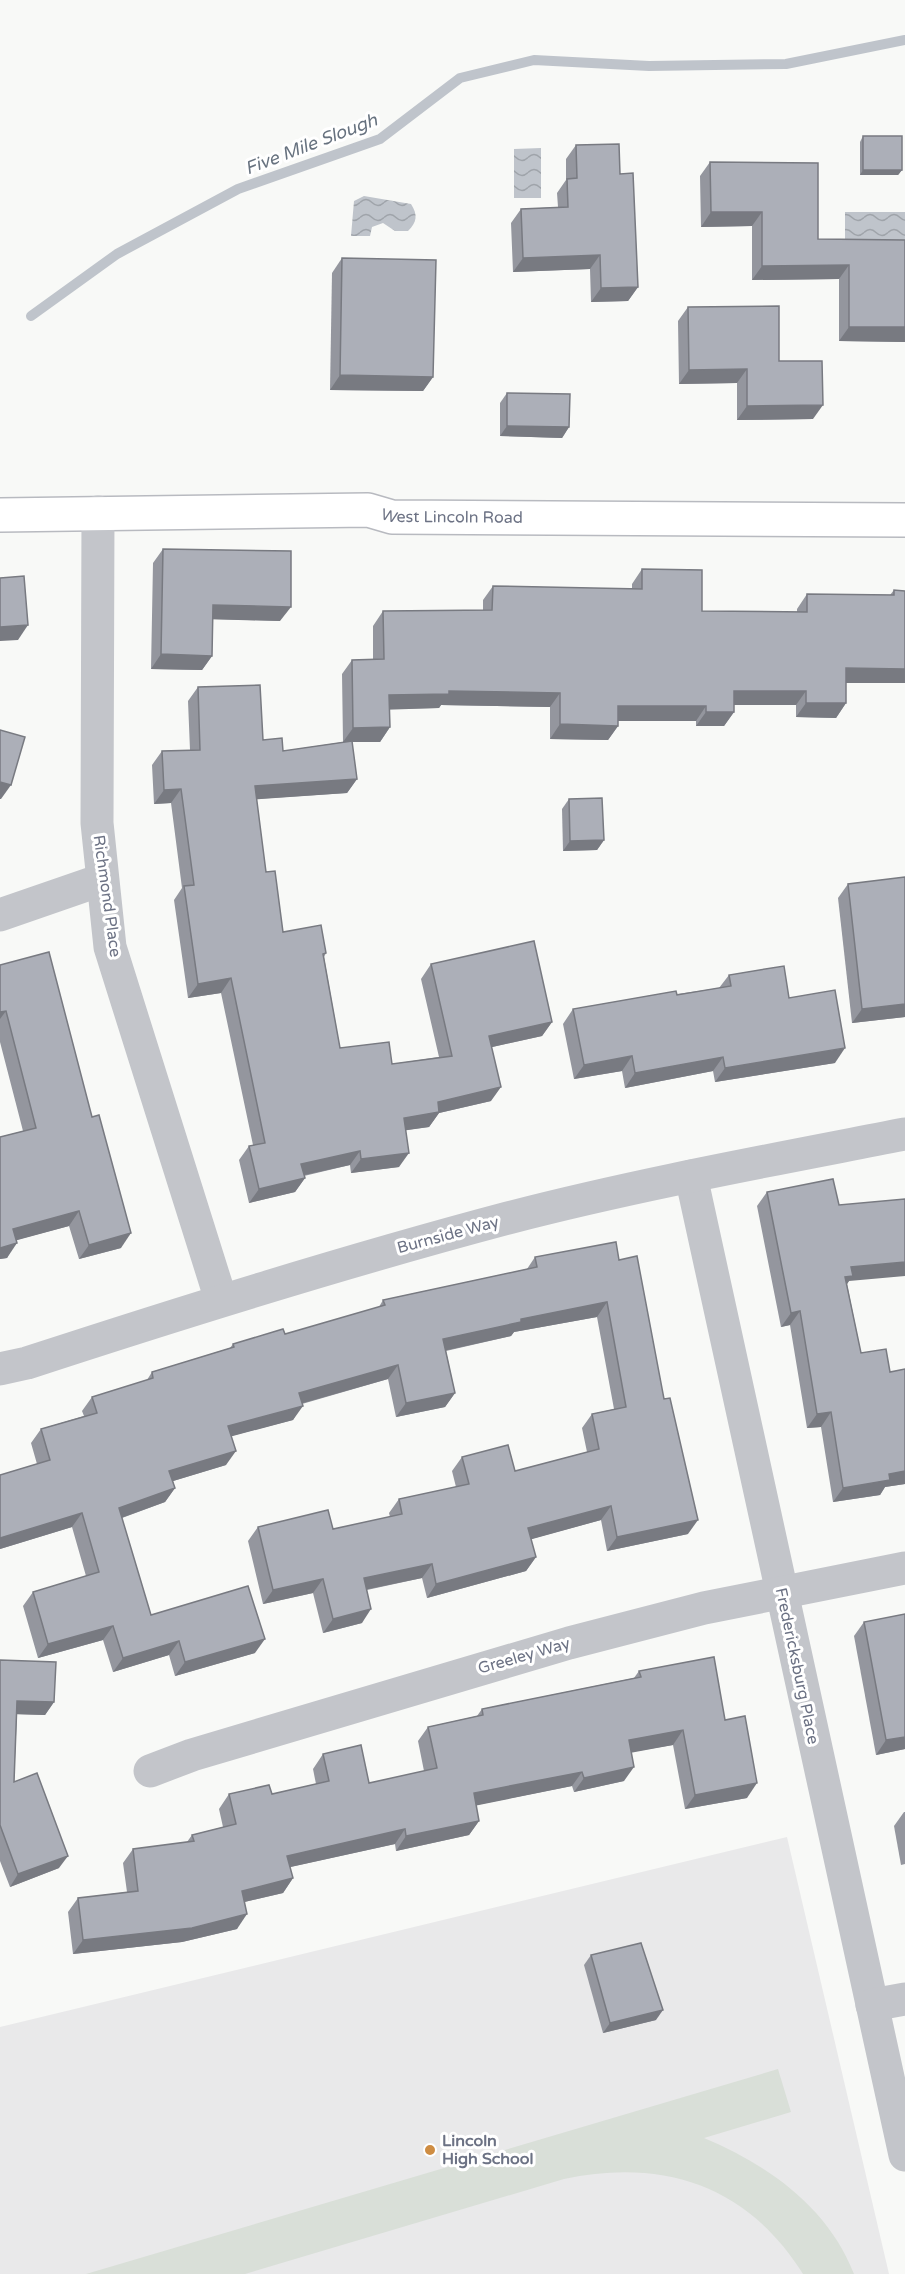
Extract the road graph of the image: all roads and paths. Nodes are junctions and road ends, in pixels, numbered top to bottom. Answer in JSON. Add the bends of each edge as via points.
{"nodes":[{"id":1,"x":98,"y":512,"type":"junction"},
{"id":2,"x":0,"y":515,"type":"edge"},
{"id":3,"x":905,"y":520,"type":"edge"},
{"id":4,"x":101,"y":880,"type":"junction"},
{"id":5,"x":0,"y":915,"type":"edge"},
{"id":6,"x":905,"y":1134,"type":"edge"},
{"id":7,"x":691,"y":1176,"type":"junction"},
{"id":8,"x":221,"y":1300,"type":"junction"},
{"id":9,"x":0,"y":1369,"type":"edge"},
{"id":10,"x":905,"y":1568,"type":"edge"},
{"id":11,"x":781,"y":1592,"type":"junction"},
{"id":12,"x":150,"y":1772,"type":"dead end"},
{"id":13,"x":905,"y":1999,"type":"edge"},
{"id":14,"x":872,"y":2005,"type":"junction"},
{"id":15,"x":905,"y":2155,"type":"edge"}],
"edges":[{"from":1,"to":2,"type":"street","name":"West Lincoln Road"},
{"from":1,"to":3,"type":"street","name":"West Lincoln Road","via":[[368,510],[392,517]]},
{"from":1,"to":4,"type":"street","name":"Richmond Place","via":[[97,823]]},
{"from":4,"to":5,"type":"street"},
{"from":4,"to":8,"type":"street","name":"Richmond Place","via":[[110,947]]},
{"from":6,"to":7,"type":"street","name":"Burnside Way"},
{"from":7,"to":8,"type":"street","name":"Burnside Way","via":[[509,1218]]},
{"from":7,"to":11,"type":"street","name":"Fredericksburg Place"},
{"from":8,"to":9,"type":"street","name":"Burnside Way"},
{"from":10,"to":11,"type":"street","name":"Greeley Way"},
{"from":11,"to":12,"type":"street","name":"Greeley Way","via":[[569,1643],[192,1755]]},
{"from":11,"to":14,"type":"street","name":"Fredericksburg Place"},
{"from":13,"to":14,"type":"street"},
{"from":14,"to":15,"type":"street","name":"Fredericksburg Place"}]}
